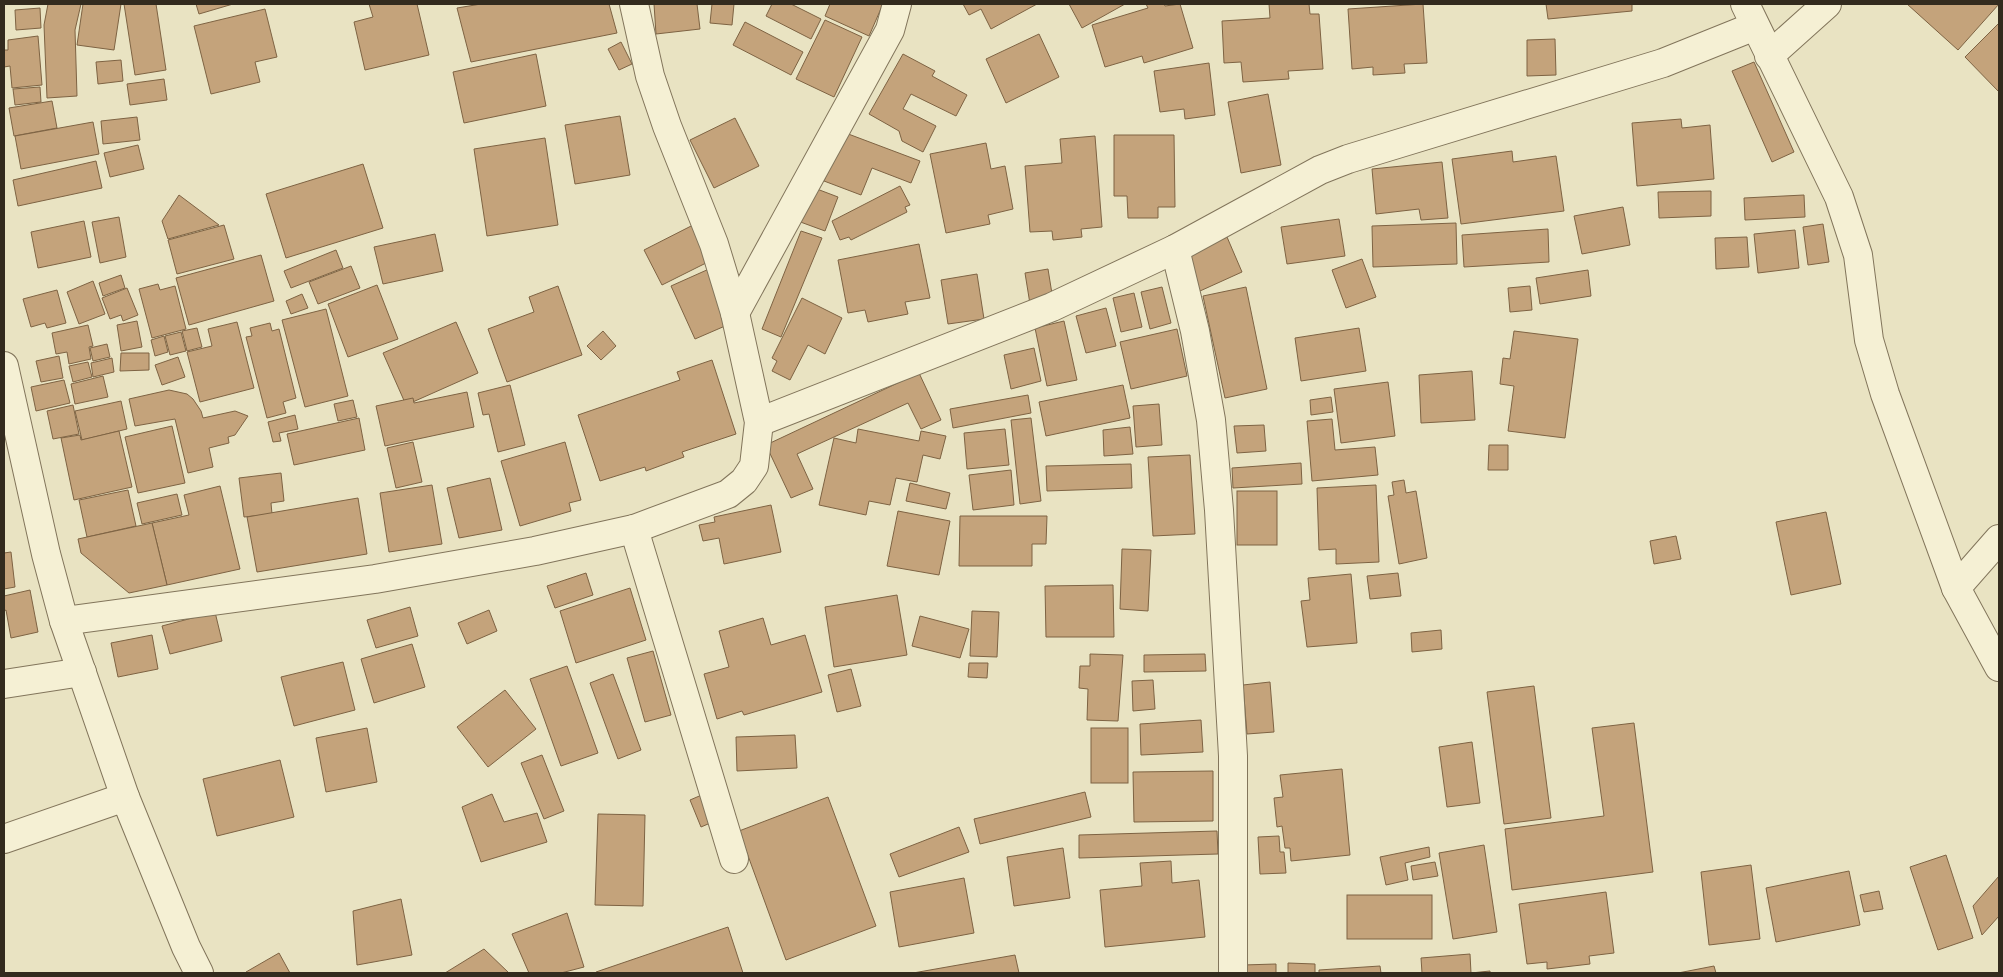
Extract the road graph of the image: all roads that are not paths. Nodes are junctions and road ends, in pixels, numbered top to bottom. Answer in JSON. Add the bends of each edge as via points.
{"nodes":[{"id":1,"x":634,"y":4,"type":"edge"},
{"id":2,"x":897,"y":4,"type":"edge"},
{"id":3,"x":1827,"y":4,"type":"edge"},
{"id":4,"x":1750,"y":15,"type":"edge"},
{"id":5,"x":1769,"y":56,"type":"junction"},
{"id":6,"x":1175,"y":249,"type":"junction"},
{"id":7,"x":736,"y":313,"type":"junction"},
{"id":8,"x":4,"y":366,"type":"edge"},
{"id":9,"x":759,"y":422,"type":"junction"},
{"id":10,"x":634,"y":529,"type":"junction"},
{"id":11,"x":1999,"y":539,"type":"edge"},
{"id":12,"x":1956,"y":588,"type":"junction"},
{"id":13,"x":64,"y":621,"type":"junction"},
{"id":14,"x":1999,"y":667,"type":"edge"},
{"id":15,"x":82,"y":672,"type":"junction"},
{"id":16,"x":4,"y":684,"type":"edge"},
{"id":17,"x":124,"y":797,"type":"junction"},
{"id":18,"x":4,"y":839,"type":"edge"},
{"id":19,"x":734,"y":859,"type":"dead end"},
{"id":20,"x":199,"y":973,"type":"edge"},
{"id":21,"x":1233,"y":973,"type":"edge"}],
"edges":[{"from":1,"to":7,"type":"street","via":[[650,76],[714,244]]},
{"from":2,"to":7,"type":"street","via":[[890,30]]},
{"from":3,"to":5,"type":"street"},
{"from":4,"to":5,"type":"street"},
{"from":4,"to":6,"type":"street","via":[[1639,71],[1320,170]]},
{"from":5,"to":12,"type":"street","via":[[1838,197],[1851,231],[1858,255],[1870,340],[1885,394]]},
{"from":6,"to":9,"type":"street","via":[[1052,306]]},
{"from":6,"to":21,"type":"street","via":[[1195,331],[1211,420],[1220,510],[1233,756]]},
{"from":7,"to":9,"type":"street"},
{"from":8,"to":13,"type":"street"},
{"from":9,"to":10,"type":"street","via":[[754,466],[744,481],[728,494]]},
{"from":10,"to":13,"type":"street","via":[[535,551],[375,579]]},
{"from":10,"to":19,"type":"street"},
{"from":11,"to":12,"type":"street"},
{"from":12,"to":14,"type":"street"},
{"from":13,"to":15,"type":"street"},
{"from":15,"to":16,"type":"street"},
{"from":15,"to":17,"type":"street"},
{"from":17,"to":18,"type":"street"},
{"from":17,"to":20,"type":"street"}]}
